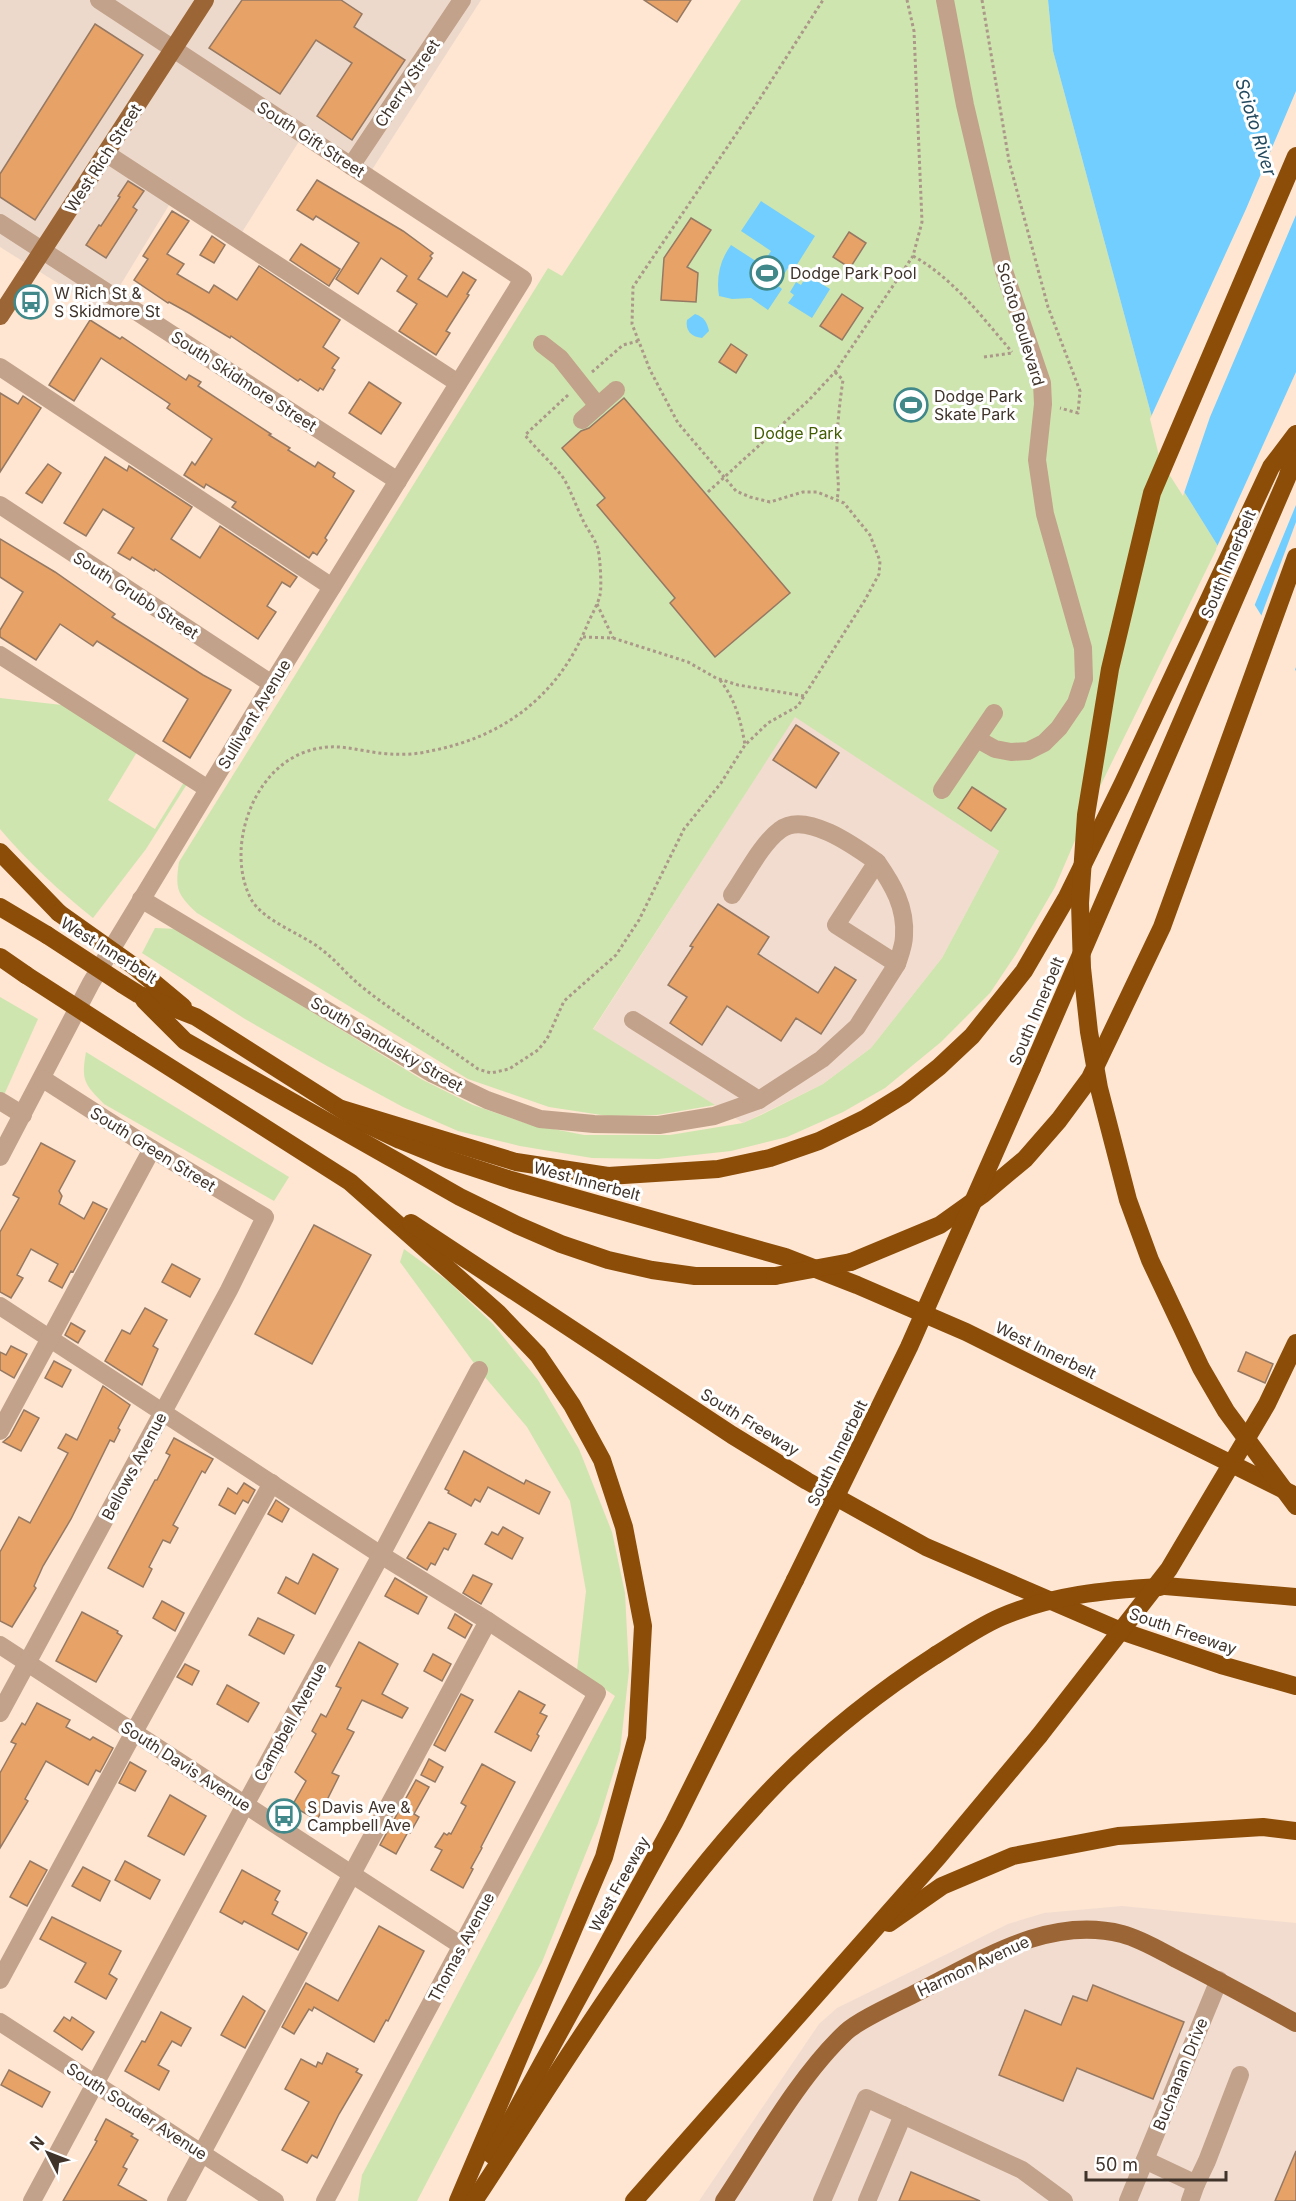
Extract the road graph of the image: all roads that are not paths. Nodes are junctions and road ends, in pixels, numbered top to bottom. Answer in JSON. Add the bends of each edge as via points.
{"nodes":[{"id":1,"x":99,"y":0,"type":"edge"},
{"id":2,"x":204,"y":0,"type":"edge"},
{"id":3,"x":462,"y":0,"type":"edge"},
{"id":4,"x":945,"y":0,"type":"edge"},
{"id":5,"x":173,"y":48,"type":"junction"},
{"id":6,"x":107,"y":154,"type":"junction"},
{"id":7,"x":1296,"y":156,"type":"edge"},
{"id":8,"x":351,"y":165,"type":"junction"},
{"id":9,"x":0,"y":223,"type":"edge"},
{"id":10,"x":44,"y":250,"type":"junction"},
{"id":11,"x":523,"y":279,"type":"joint"},
{"id":12,"x":0,"y":316,"type":"edge"},
{"id":13,"x":542,"y":344,"type":"dead end"},
{"id":14,"x":0,"y":367,"type":"edge"},
{"id":15,"x":458,"y":383,"type":"junction"},
{"id":16,"x":616,"y":390,"type":"dead end"},
{"id":17,"x":598,"y":406,"type":"junction"},
{"id":18,"x":582,"y":420,"type":"dead end"},
{"id":19,"x":1296,"y":434,"type":"edge"},
{"id":20,"x":1296,"y":450,"type":"edge"},
{"id":21,"x":398,"y":481,"type":"junction"},
{"id":22,"x":0,"y":505,"type":"edge"},
{"id":23,"x":1296,"y":557,"type":"edge"},
{"id":24,"x":332,"y":587,"type":"junction"},
{"id":25,"x":0,"y":655,"type":"edge"},
{"id":26,"x":272,"y":684,"type":"junction"},
{"id":27,"x":994,"y":713,"type":"dead end"},
{"id":28,"x":977,"y":739,"type":"junction"},
{"id":29,"x":208,"y":789,"type":"junction"},
{"id":30,"x":942,"y":790,"type":"dead end"},
{"id":31,"x":0,"y":852,"type":"edge"},
{"id":32,"x":877,"y":862,"type":"junction"},
{"id":33,"x":732,"y":895,"type":"dead end"},
{"id":34,"x":141,"y":898,"type":"junction"},
{"id":35,"x":0,"y":907,"type":"edge"},
{"id":36,"x":0,"y":957,"type":"edge"},
{"id":37,"x":897,"y":964,"type":"junction"},
{"id":38,"x":0,"y":967,"type":"edge"},
{"id":39,"x":26,"y":975,"type":"junction"},
{"id":40,"x":138,"y":994,"type":"junction"},
{"id":41,"x":196,"y":1017,"type":"junction"},
{"id":42,"x":633,"y":1020,"type":"dead end"},
{"id":43,"x":43,"y":1079,"type":"junction"},
{"id":44,"x":759,"y":1100,"type":"junction"},
{"id":45,"x":0,"y":1101,"type":"edge"},
{"id":46,"x":342,"y":1109,"type":"junction"},
{"id":47,"x":23,"y":1115,"type":"junction"},
{"id":48,"x":152,"y":1149,"type":"junction"},
{"id":49,"x":0,"y":1157,"type":"edge"},
{"id":50,"x":350,"y":1182,"type":"junction"},
{"id":51,"x":265,"y":1217,"type":"joint"},
{"id":52,"x":0,"y":1306,"type":"edge"},
{"id":53,"x":50,"y":1338,"type":"junction"},
{"id":54,"x":1296,"y":1343,"type":"edge"},
{"id":55,"x":479,"y":1370,"type":"dead end"},
{"id":56,"x":163,"y":1411,"type":"junction"},
{"id":57,"x":0,"y":1431,"type":"edge"},
{"id":58,"x":272,"y":1483,"type":"junction"},
{"id":59,"x":1296,"y":1496,"type":"edge"},
{"id":60,"x":1296,"y":1506,"type":"edge"},
{"id":61,"x":381,"y":1555,"type":"junction"},
{"id":62,"x":795,"y":1580,"type":"joint"},
{"id":63,"x":1296,"y":1596,"type":"edge"},
{"id":64,"x":488,"y":1621,"type":"junction"},
{"id":65,"x":0,"y":1645,"type":"edge"},
{"id":66,"x":28,"y":1663,"type":"junction"},
{"id":67,"x":1296,"y":1686,"type":"edge"},
{"id":68,"x":0,"y":1713,"type":"edge"},
{"id":69,"x":134,"y":1732,"type":"junction"},
{"id":70,"x":245,"y":1805,"type":"junction"},
{"id":71,"x":1296,"y":1831,"type":"edge"},
{"id":72,"x":352,"y":1875,"type":"junction"},
{"id":73,"x":865,"y":1941,"type":"junction"},
{"id":74,"x":462,"y":1946,"type":"junction"},
{"id":75,"x":0,"y":1980,"type":"edge"},
{"id":76,"x":1218,"y":1980,"type":"junction"},
{"id":77,"x":0,"y":2022,"type":"edge"},
{"id":78,"x":1296,"y":2023,"type":"edge"},
{"id":79,"x":1240,"y":2075,"type":"dead end"},
{"id":80,"x":96,"y":2084,"type":"junction"},
{"id":81,"x":903,"y":2115,"type":"junction"},
{"id":82,"x":202,"y":2154,"type":"junction"},
{"id":83,"x":1145,"y":2160,"type":"junction"},
{"id":84,"x":1193,"y":2193,"type":"edge"},
{"id":85,"x":32,"y":2201,"type":"edge"},
{"id":86,"x":176,"y":2201,"type":"edge"},
{"id":87,"x":275,"y":2201,"type":"edge"},
{"id":88,"x":324,"y":2201,"type":"edge"},
{"id":89,"x":458,"y":2201,"type":"edge"},
{"id":90,"x":466,"y":2201,"type":"edge"},
{"id":91,"x":474,"y":2201,"type":"edge"},
{"id":92,"x":634,"y":2201,"type":"edge"},
{"id":93,"x":724,"y":2201,"type":"edge"},
{"id":94,"x":822,"y":2201,"type":"edge"},
{"id":95,"x":867,"y":2201,"type":"edge"},
{"id":96,"x":1064,"y":2201,"type":"edge"},
{"id":97,"x":1128,"y":2201,"type":"edge"}],
"edges":[{"from":1,"to":5,"type":"street","name":"South Gift Street"},
{"from":2,"to":5,"type":"main road","name":"West Rich Street"},
{"from":3,"to":8,"type":"street","name":"Cherry Street"},
{"from":4,"to":28,"type":"street","name":"Scioto Boulevard","via":[[1002,260],[1042,383],[1037,460],[1043,503],[1083,648],[1084,679],[1076,703],[1044,743],[1028,751],[1011,752]]},
{"from":5,"to":6,"type":"main road","name":"West Rich Street"},
{"from":5,"to":8,"type":"street","name":"South Gift Street"},
{"from":6,"to":10,"type":"main road","name":"West Rich Street"},
{"from":6,"to":15,"type":"street"},
{"from":7,"to":60,"type":"highway","bridge":true,"via":[[1152,493],[1110,669],[1086,815],[1080,903],[1089,1032],[1109,1135],[1128,1200],[1150,1260],[1201,1368],[1226,1411]]},
{"from":8,"to":11,"type":"street","name":"South Gift Street"},
{"from":9,"to":10,"type":"street","name":"South Skidmore Street"},
{"from":10,"to":12,"type":"main road","name":"West Rich Street"},
{"from":10,"to":21,"type":"street","name":"South Skidmore Street"},
{"from":11,"to":15,"type":"street","name":"Sullivant Avenue"},
{"from":13,"to":17,"type":"street","via":[[560,358]]},
{"from":14,"to":24,"type":"street"},
{"from":15,"to":21,"type":"street","name":"Sullivant Avenue"},
{"from":16,"to":17,"type":"street"},
{"from":17,"to":18,"type":"street"},
{"from":19,"to":46,"type":"highway","via":[[1271,467],[1088,855],[1024,971],[972,1036],[905,1094],[838,1132],[770,1158],[718,1169],[608,1176],[516,1162]]},
{"from":20,"to":62,"type":"highway","name":"South Innerbelt","bridge":true,"via":[[909,1347]]},
{"from":21,"to":24,"type":"street","name":"Sullivant Avenue"},
{"from":22,"to":26,"type":"street","name":"South Grubb Street"},
{"from":23,"to":40,"type":"highway","bridge":true,"via":[[1162,927],[1090,1078],[1025,1159],[982,1195],[940,1225],[851,1262],[775,1276],[695,1276],[608,1260],[561,1244],[460,1197],[185,1041]]},
{"from":24,"to":26,"type":"street","name":"Sullivant Avenue"},
{"from":25,"to":29,"type":"street"},
{"from":26,"to":29,"type":"street","name":"Sullivant Avenue"},
{"from":27,"to":28,"type":"street"},
{"from":28,"to":30,"type":"street"},
{"from":29,"to":34,"type":"street","name":"Sullivant Avenue"},
{"from":31,"to":41,"type":"highway","bridge":true,"via":[[59,913]]},
{"from":32,"to":33,"type":"street","via":[[846,841],[795,823],[780,829]]},
{"from":32,"to":37,"type":"street","name":"South Sandusky Street","via":[[894,886],[902,907],[905,937]]},
{"from":32,"to":37,"type":"street","via":[[837,925]]},
{"from":34,"to":43,"type":"street","name":"Sullivant Avenue","via":[[91,983]]},
{"from":34,"to":44,"type":"street","name":"South Sandusky Street","via":[[434,1074],[487,1100],[540,1119],[659,1125],[714,1116]]},
{"from":35,"to":40,"type":"highway","name":"West Innerbelt","bridge":true},
{"from":36,"to":39,"type":"highway"},
{"from":37,"to":44,"type":"street","name":"South Sandusky Street","via":[[856,1027],[822,1059]]},
{"from":38,"to":39,"type":"highway"},
{"from":39,"to":50,"type":"highway","bridge":true},
{"from":40,"to":41,"type":"highway","name":"West Innerbelt"},
{"from":41,"to":46,"type":"highway","name":"West Innerbelt"},
{"from":42,"to":44,"type":"street"},
{"from":43,"to":47,"type":"street","name":"Sullivant Avenue"},
{"from":43,"to":48,"type":"street","name":"South Green Street"},
{"from":45,"to":47,"type":"street"},
{"from":46,"to":59,"type":"highway","name":"West Innerbelt","via":[[379,1130],[447,1159],[785,1257],[846,1281],[966,1332]]},
{"from":47,"to":49,"type":"street","name":"Sullivant Avenue"},
{"from":48,"to":51,"type":"street","name":"South Green Street"},
{"from":48,"to":53,"type":"street"},
{"from":50,"to":67,"type":"highway","name":"South Freeway","via":[[732,1435],[926,1546],[1121,1630]]},
{"from":50,"to":89,"type":"highway","via":[[498,1312],[538,1355],[572,1405],[602,1460],[615,1496],[643,1626],[637,1737],[604,1857]]},
{"from":51,"to":56,"type":"street","name":"Bellows Avenue"},
{"from":52,"to":53,"type":"street"},
{"from":53,"to":56,"type":"street"},
{"from":53,"to":57,"type":"street"},
{"from":54,"to":73,"type":"highway","bridge":true,"via":[[1267,1404],[1169,1569],[1039,1736]]},
{"from":55,"to":61,"type":"street","name":"Campbell Avenue"},
{"from":56,"to":58,"type":"street"},
{"from":56,"to":66,"type":"street","name":"Bellows Avenue"},
{"from":58,"to":61,"type":"street"},
{"from":58,"to":69,"type":"street"},
{"from":61,"to":64,"type":"street"},
{"from":61,"to":70,"type":"street","name":"Campbell Avenue"},
{"from":62,"to":90,"type":"highway","name":"West Freeway","via":[[674,1823]]},
{"from":63,"to":91,"type":"highway","bridge":true,"via":[[1165,1586],[1098,1591],[1046,1601],[999,1618],[885,1689],[781,1779],[729,1835],[658,1924]]},
{"from":64,"to":72,"type":"street"},
{"from":64,"to":74,"type":"street","name":"Thomas Avenue","via":[[597,1693]]},
{"from":65,"to":66,"type":"street","name":"South Davis Avenue"},
{"from":66,"to":68,"type":"street","name":"Bellows Avenue"},
{"from":66,"to":69,"type":"street","name":"South Davis Avenue"},
{"from":69,"to":70,"type":"street","name":"South Davis Avenue"},
{"from":69,"to":75,"type":"street"},
{"from":70,"to":72,"type":"street","name":"South Davis Avenue"},
{"from":70,"to":80,"type":"street","name":"Campbell Avenue"},
{"from":71,"to":73,"type":"highway","via":[[1263,1827],[1118,1836],[1013,1857],[942,1886]]},
{"from":72,"to":74,"type":"street","name":"South Davis Avenue"},
{"from":72,"to":82,"type":"street"},
{"from":73,"to":92,"type":"highway"},
{"from":74,"to":88,"type":"street","name":"Thomas Avenue"},
{"from":76,"to":78,"type":"main road","name":"Harmon Avenue"},
{"from":76,"to":83,"type":"street","name":"Buchanan Drive"},
{"from":76,"to":93,"type":"main road","name":"Harmon Avenue","via":[[1122,1934],[1064,1931],[1003,1949],[848,2031],[808,2075]]},
{"from":77,"to":80,"type":"street","name":"South Souder Avenue"},
{"from":79,"to":84,"type":"street"},
{"from":80,"to":82,"type":"street","name":"South Souder Avenue"},
{"from":80,"to":85,"type":"street","name":"Campbell Avenue"},
{"from":81,"to":94,"type":"street","via":[[866,2098]]},
{"from":81,"to":95,"type":"street"},
{"from":81,"to":96,"type":"street","via":[[1022,2170]]},
{"from":82,"to":86,"type":"street"},
{"from":82,"to":87,"type":"street","name":"South Souder Avenue"},
{"from":83,"to":84,"type":"street"},
{"from":83,"to":97,"type":"street","name":"Buchanan Drive"}]}
